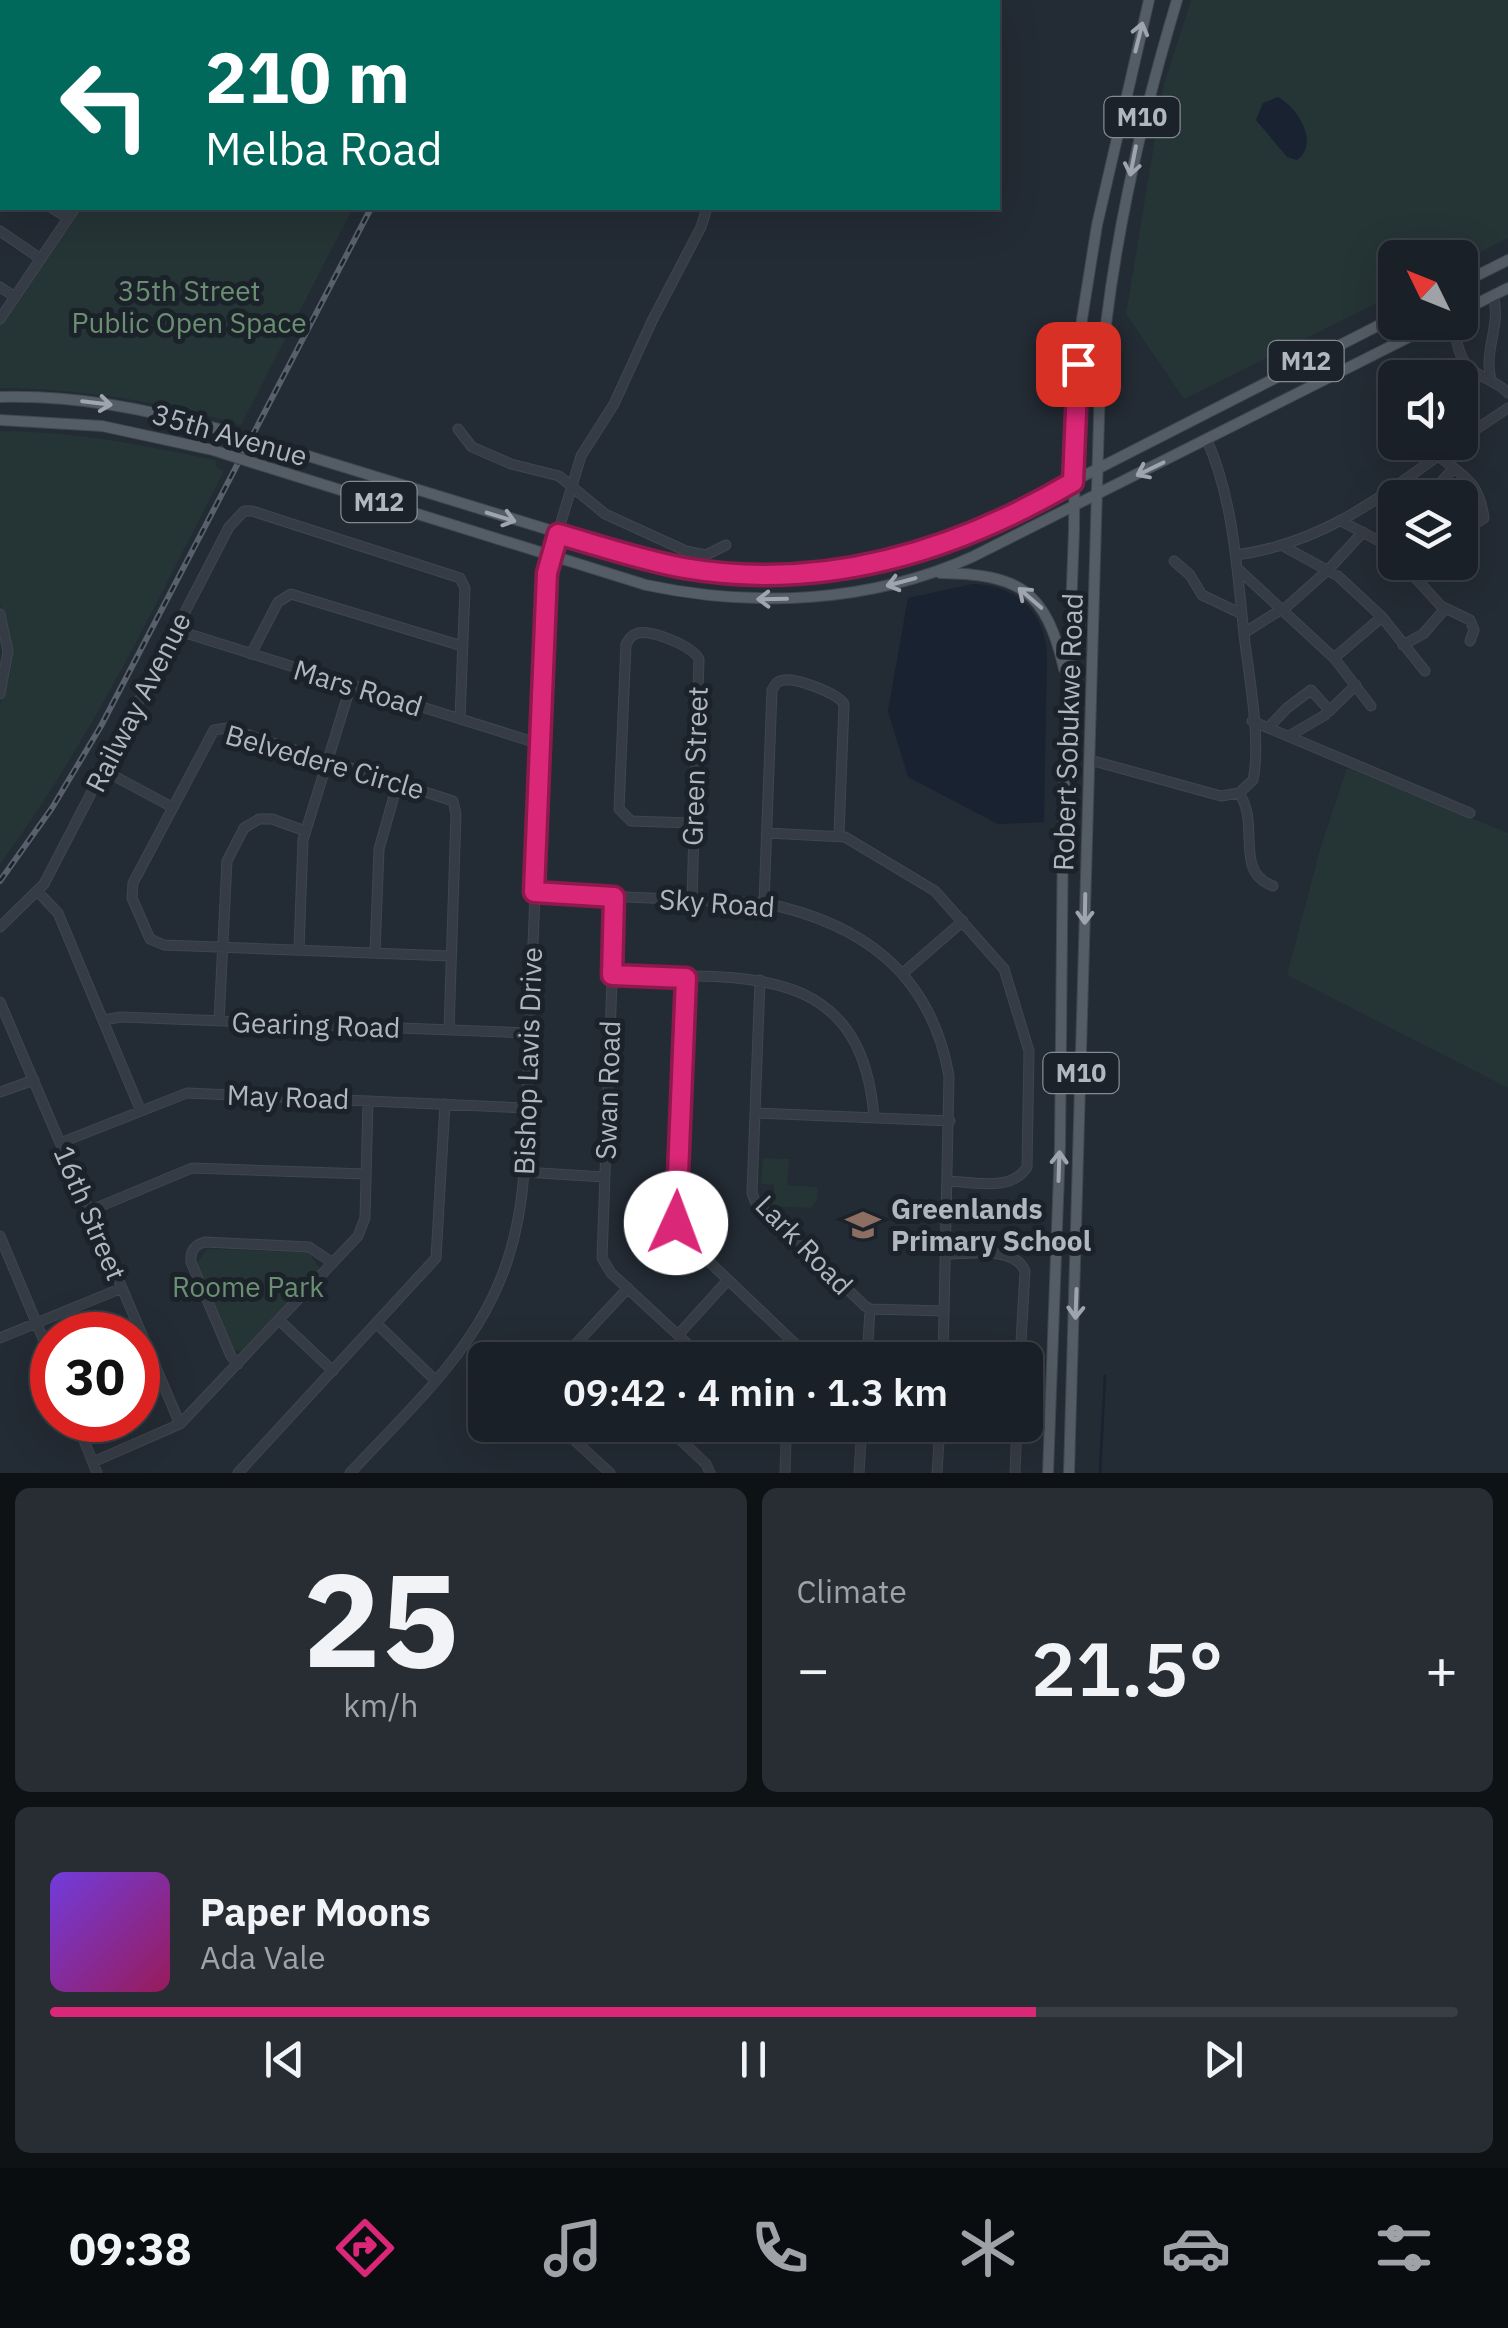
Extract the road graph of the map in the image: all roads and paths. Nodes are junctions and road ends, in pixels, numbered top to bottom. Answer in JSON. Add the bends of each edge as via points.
{"nodes":[{"id":1,"x":1149,"y":0,"type":"edge"},
{"id":2,"x":1177,"y":0,"type":"edge"},
{"id":3,"x":55,"y":210,"type":"edge"},
{"id":4,"x":74,"y":210,"type":"edge"},
{"id":5,"x":707,"y":210,"type":"edge"},
{"id":6,"x":68,"y":218,"type":"junction"},
{"id":7,"x":0,"y":230,"type":"edge"},
{"id":8,"x":41,"y":259,"type":"junction"},
{"id":9,"x":1508,"y":260,"type":"edge"},
{"id":10,"x":1478,"y":275,"type":"edge"},
{"id":11,"x":0,"y":287,"type":"edge"},
{"id":12,"x":1508,"y":288,"type":"edge"},
{"id":13,"x":1493,"y":295,"type":"junction"},
{"id":14,"x":15,"y":297,"type":"junction"},
{"id":15,"x":1478,"y":303,"type":"edge"},
{"id":16,"x":0,"y":319,"type":"edge"},
{"id":17,"x":1378,"y":326,"type":"edge"},
{"id":18,"x":1403,"y":340,"type":"edge"},
{"id":19,"x":1457,"y":340,"type":"edge"},
{"id":20,"x":1492,"y":379,"type":"junction"},
{"id":21,"x":1508,"y":392,"type":"edge"},
{"id":22,"x":0,"y":397,"type":"edge"},
{"id":23,"x":1508,"y":408,"type":"edge"},
{"id":24,"x":0,"y":420,"type":"edge"},
{"id":25,"x":1478,"y":428,"type":"edge"},
{"id":26,"x":458,"y":429,"type":"dead end"},
{"id":27,"x":1206,"y":440,"type":"junction"},
{"id":28,"x":1432,"y":460,"type":"edge"},
{"id":29,"x":1443,"y":460,"type":"edge"},
{"id":30,"x":1454,"y":468,"type":"junction"},
{"id":31,"x":1098,"y":470,"type":"junction"},
{"id":32,"x":1443,"y":480,"type":"edge"},
{"id":33,"x":1469,"y":480,"type":"edge"},
{"id":34,"x":1073,"y":482,"type":"junction"},
{"id":35,"x":573,"y":484,"type":"junction"},
{"id":36,"x":1097,"y":494,"type":"junction"},
{"id":37,"x":1478,"y":495,"type":"edge"},
{"id":38,"x":1074,"y":506,"type":"junction"},
{"id":39,"x":1343,"y":522,"type":"junction"},
{"id":40,"x":1478,"y":522,"type":"edge"},
{"id":41,"x":1363,"y":532,"type":"junction"},
{"id":42,"x":558,"y":534,"type":"junction"},
{"id":43,"x":1378,"y":540,"type":"edge"},
{"id":44,"x":726,"y":545,"type":"dead end"},
{"id":45,"x":1281,"y":545,"type":"junction"},
{"id":46,"x":551,"y":555,"type":"junction"},
{"id":47,"x":1236,"y":555,"type":"junction"},
{"id":48,"x":1174,"y":561,"type":"dead end"},
{"id":49,"x":1238,"y":569,"type":"junction"},
{"id":50,"x":1329,"y":570,"type":"junction"},
{"id":51,"x":933,"y":573,"type":"junction"},
{"id":52,"x":1418,"y":580,"type":"edge"},
{"id":53,"x":1445,"y":609,"type":"junction"},
{"id":54,"x":1283,"y":610,"type":"junction"},
{"id":55,"x":0,"y":614,"type":"edge"},
{"id":56,"x":1242,"y":614,"type":"junction"},
{"id":57,"x":1382,"y":617,"type":"junction"},
{"id":58,"x":176,"y":630,"type":"junction"},
{"id":59,"x":1244,"y":633,"type":"junction"},
{"id":60,"x":1470,"y":641,"type":"dead end"},
{"id":61,"x":1403,"y":644,"type":"junction"},
{"id":62,"x":462,"y":646,"type":"junction"},
{"id":63,"x":251,"y":654,"type":"junction"},
{"id":64,"x":1334,"y":658,"type":"junction"},
{"id":65,"x":1425,"y":671,"type":"dead end"},
{"id":66,"x":1068,"y":684,"type":"junction"},
{"id":67,"x":350,"y":685,"type":"junction"},
{"id":68,"x":1356,"y":685,"type":"junction"},
{"id":69,"x":0,"y":694,"type":"edge"},
{"id":70,"x":1371,"y":706,"type":"dead end"},
{"id":71,"x":1330,"y":711,"type":"junction"},
{"id":72,"x":460,"y":720,"type":"junction"},
{"id":73,"x":1252,"y":722,"type":"junction"},
{"id":74,"x":1269,"y":727,"type":"junction"},
{"id":75,"x":1289,"y":736,"type":"junction"},
{"id":76,"x":540,"y":744,"type":"junction"},
{"id":77,"x":328,"y":760,"type":"junction"},
{"id":78,"x":1090,"y":760,"type":"junction"},
{"id":79,"x":104,"y":770,"type":"junction"},
{"id":80,"x":398,"y":782,"type":"junction"},
{"id":81,"x":1240,"y":793,"type":"junction"},
{"id":82,"x":172,"y":807,"type":"junction"},
{"id":83,"x":1470,"y":813,"type":"dead end"},
{"id":84,"x":692,"y":823,"type":"junction"},
{"id":85,"x":304,"y":830,"type":"junction"},
{"id":86,"x":767,"y":833,"type":"junction"},
{"id":87,"x":839,"y":834,"type":"junction"},
{"id":88,"x":1272,"y":886,"type":"dead end"},
{"id":89,"x":38,"y":892,"type":"junction"},
{"id":90,"x":534,"y":892,"type":"junction"},
{"id":91,"x":614,"y":897,"type":"junction"},
{"id":92,"x":692,"y":900,"type":"junction"},
{"id":93,"x":764,"y":903,"type":"junction"},
{"id":94,"x":963,"y":921,"type":"junction"},
{"id":95,"x":0,"y":927,"type":"edge"},
{"id":96,"x":222,"y":947,"type":"junction"},
{"id":97,"x":299,"y":949,"type":"junction"},
{"id":98,"x":376,"y":953,"type":"junction"},
{"id":99,"x":450,"y":956,"type":"junction"},
{"id":100,"x":902,"y":974,"type":"junction"},
{"id":101,"x":612,"y":975,"type":"junction"},
{"id":102,"x":686,"y":978,"type":"junction"},
{"id":103,"x":760,"y":980,"type":"junction"},
{"id":104,"x":0,"y":1002,"type":"edge"},
{"id":105,"x":103,"y":1020,"type":"junction"},
{"id":106,"x":220,"y":1021,"type":"junction"},
{"id":107,"x":449,"y":1030,"type":"junction"},
{"id":108,"x":529,"y":1033,"type":"junction"},
{"id":109,"x":34,"y":1080,"type":"junction"},
{"id":110,"x":0,"y":1092,"type":"edge"},
{"id":111,"x":368,"y":1100,"type":"junction"},
{"id":112,"x":445,"y":1104,"type":"junction"},
{"id":113,"x":526,"y":1108,"type":"junction"},
{"id":114,"x":140,"y":1109,"type":"junction"},
{"id":115,"x":755,"y":1112,"type":"junction"},
{"id":116,"x":874,"y":1118,"type":"junction"},
{"id":117,"x":950,"y":1121,"type":"junction"},
{"id":118,"x":60,"y":1143,"type":"junction"},
{"id":119,"x":524,"y":1172,"type":"junction"},
{"id":120,"x":366,"y":1174,"type":"junction"},
{"id":121,"x":604,"y":1176,"type":"junction"},
{"id":122,"x":948,"y":1181,"type":"junction"},
{"id":123,"x":90,"y":1211,"type":"junction"},
{"id":124,"x":0,"y":1236,"type":"edge"},
{"id":125,"x":946,"y":1254,"type":"junction"},
{"id":126,"x":333,"y":1264,"type":"junction"},
{"id":127,"x":727,"y":1281,"type":"junction"},
{"id":128,"x":122,"y":1288,"type":"junction"},
{"id":129,"x":628,"y":1288,"type":"junction"},
{"id":130,"x":870,"y":1309,"type":"junction"},
{"id":131,"x":944,"y":1311,"type":"junction"},
{"id":132,"x":33,"y":1312,"type":"edge"},
{"id":133,"x":64,"y":1312,"type":"edge"},
{"id":134,"x":279,"y":1320,"type":"junction"},
{"id":135,"x":377,"y":1324,"type":"junction"},
{"id":136,"x":30,"y":1326,"type":"edge"},
{"id":137,"x":678,"y":1335,"type":"junction"},
{"id":138,"x":0,"y":1338,"type":"edge"},
{"id":139,"x":577,"y":1342,"type":"edge"},
{"id":140,"x":686,"y":1342,"type":"edge"},
{"id":141,"x":793,"y":1342,"type":"edge"},
{"id":142,"x":868,"y":1342,"type":"edge"},
{"id":143,"x":943,"y":1342,"type":"edge"},
{"id":144,"x":1021,"y":1342,"type":"edge"},
{"id":145,"x":238,"y":1364,"type":"junction"},
{"id":146,"x":333,"y":1370,"type":"junction"},
{"id":147,"x":436,"y":1380,"type":"junction"},
{"id":148,"x":180,"y":1424,"type":"junction"},
{"id":149,"x":85,"y":1442,"type":"edge"},
{"id":150,"x":576,"y":1442,"type":"edge"},
{"id":151,"x":682,"y":1442,"type":"edge"},
{"id":152,"x":785,"y":1442,"type":"edge"},
{"id":153,"x":861,"y":1442,"type":"edge"},
{"id":154,"x":939,"y":1442,"type":"edge"},
{"id":155,"x":1016,"y":1442,"type":"edge"},
{"id":156,"x":93,"y":1462,"type":"junction"},
{"id":157,"x":97,"y":1473,"type":"edge"},
{"id":158,"x":238,"y":1473,"type":"edge"},
{"id":159,"x":350,"y":1473,"type":"edge"},
{"id":160,"x":610,"y":1473,"type":"edge"},
{"id":161,"x":710,"y":1473,"type":"edge"},
{"id":162,"x":784,"y":1473,"type":"edge"},
{"id":163,"x":859,"y":1473,"type":"edge"},
{"id":164,"x":937,"y":1473,"type":"edge"},
{"id":165,"x":1015,"y":1473,"type":"edge"},
{"id":166,"x":1048,"y":1473,"type":"edge"},
{"id":167,"x":1070,"y":1473,"type":"edge"}],
"edges":[{"from":34,"to":1,"type":"main road","name":"Robert Sobukwe Road","number":"M10","one_way":true,"via":[[1086,290]]},
{"from":2,"to":31,"type":"main road","name":"Robert Sobukwe Road","number":"M10","one_way":true,"via":[[1141,121],[1110,286]]},
{"from":3,"to":6,"type":"street"},
{"from":4,"to":6,"type":"street"},
{"from":5,"to":35,"type":"street","name":"Bishop Lavis Drive","via":[[614,404],[586,446]]},
{"from":6,"to":8,"type":"street"},
{"from":7,"to":8,"type":"street"},
{"from":8,"to":14,"type":"street"},
{"from":9,"to":10,"type":"main road"},
{"from":11,"to":14,"type":"street"},
{"from":12,"to":13,"type":"main road"},
{"from":13,"to":15,"type":"main road"},
{"from":13,"to":20,"type":"street"},
{"from":14,"to":16,"type":"street"},
{"from":17,"to":31,"type":"main road","number":"M12"},
{"from":18,"to":27,"type":"main road","number":"M12"},
{"from":19,"to":20,"type":"street","via":[[1463,360]]},
{"from":20,"to":21,"type":"street"},
{"from":22,"to":42,"type":"main road","name":"35th Avenue","number":"M12","one_way":true,"bridge":true,"via":[[117,406],[219,429]]},
{"from":23,"to":25,"type":"street"},
{"from":24,"to":46,"type":"main road","name":"35th Avenue","number":"M12","bridge":true,"via":[[102,426],[214,450]]},
{"from":26,"to":35,"type":"street","via":[[472,447]]},
{"from":27,"to":36,"type":"main road","number":"M12","one_way":true},
{"from":27,"to":47,"type":"street","via":[[1224,488]]},
{"from":28,"to":39,"type":"street"},
{"from":29,"to":30,"type":"street"},
{"from":30,"to":32,"type":"street"},
{"from":30,"to":33,"type":"street"},
{"from":31,"to":34,"type":"main road","number":"M12"},
{"from":31,"to":36,"type":"main road","name":"Robert Sobukwe Road","number":"M10"},
{"from":34,"to":38,"type":"main road","name":"Robert Sobukwe Road","number":"M10"},
{"from":34,"to":42,"type":"main road","name":"35th Avenue","number":"M12","via":[[947,544],[834,570],[766,576],[704,571]]},
{"from":35,"to":42,"type":"street","name":"Bishop Lavis Drive"},
{"from":35,"to":44,"type":"street","via":[[605,514],[686,551],[706,554]]},
{"from":36,"to":38,"type":"main road","number":"M12"},
{"from":36,"to":78,"type":"main road","name":"Robert Sobukwe Road","number":"M10"},
{"from":37,"to":40,"type":"street","via":[[1484,515]]},
{"from":38,"to":51,"type":"main road","name":"35th Avenue","number":"M12"},
{"from":38,"to":66,"type":"main road","name":"Robert Sobukwe Road","number":"M10"},
{"from":39,"to":41,"type":"street"},
{"from":39,"to":45,"type":"street"},
{"from":41,"to":43,"type":"street"},
{"from":41,"to":50,"type":"street"},
{"from":42,"to":46,"type":"street","name":"Bishop Lavis Drive"},
{"from":45,"to":47,"type":"street"},
{"from":45,"to":50,"type":"street"},
{"from":51,"to":46,"type":"main road","name":"35th Avenue","number":"M12","one_way":true,"via":[[869,590],[759,600],[646,586]]},
{"from":46,"to":76,"type":"street","name":"Bishop Lavis Drive"},
{"from":47,"to":49,"type":"street"},
{"from":48,"to":56,"type":"street","via":[[1202,595]]},
{"from":49,"to":54,"type":"street"},
{"from":49,"to":56,"type":"street"},
{"from":50,"to":54,"type":"street"},
{"from":50,"to":57,"type":"street"},
{"from":66,"to":51,"type":"main road","one_way":true,"via":[[1052,623],[1031,596],[988,576]]},
{"from":52,"to":53,"type":"street"},
{"from":53,"to":60,"type":"street","via":[[1470,620]]},
{"from":53,"to":61,"type":"street","via":[[1423,634]]},
{"from":54,"to":59,"type":"street"},
{"from":54,"to":64,"type":"street"},
{"from":55,"to":69,"type":"street","via":[[8,660]]},
{"from":56,"to":59,"type":"street"},
{"from":57,"to":61,"type":"street"},
{"from":57,"to":64,"type":"street"},
{"from":58,"to":62,"type":"street","name":"Railway Avenue","via":[[229,527],[240,513],[252,511],[460,578],[466,588]]},
{"from":58,"to":63,"type":"street","name":"Mars Road"},
{"from":58,"to":79,"type":"street","name":"Railway Avenue"},
{"from":59,"to":73,"type":"street"},
{"from":61,"to":65,"type":"street"},
{"from":62,"to":63,"type":"street","via":[[290,594],[278,602]]},
{"from":62,"to":72,"type":"street"},
{"from":63,"to":67,"type":"street","name":"Mars Road"},
{"from":64,"to":68,"type":"street"},
{"from":166,"to":66,"type":"main road","name":"Robert Sobukwe Road","number":"M10","one_way":true},
{"from":67,"to":72,"type":"street","name":"Mars Road"},
{"from":67,"to":77,"type":"street"},
{"from":68,"to":70,"type":"street"},
{"from":68,"to":71,"type":"street"},
{"from":71,"to":74,"type":"street","via":[[1311,690]]},
{"from":71,"to":75,"type":"street"},
{"from":72,"to":76,"type":"street","name":"Mars Road"},
{"from":73,"to":74,"type":"street"},
{"from":73,"to":81,"type":"street","via":[[1255,770]]},
{"from":74,"to":75,"type":"street"},
{"from":75,"to":83,"type":"street"},
{"from":76,"to":90,"type":"street","name":"Bishop Lavis Drive"},
{"from":77,"to":80,"type":"street","name":"Belvedere Circle"},
{"from":77,"to":82,"type":"street","name":"Belvedere Circle","via":[[217,728]]},
{"from":77,"to":85,"type":"street"},
{"from":78,"to":81,"type":"street","via":[[1210,794]]},
{"from":78,"to":167,"type":"main road","name":"Robert Sobukwe Road","number":"M10","one_way":true},
{"from":79,"to":82,"type":"street"},
{"from":79,"to":89,"type":"street","name":"Railway Avenue"},
{"from":80,"to":98,"type":"street","via":[[379,848]]},
{"from":80,"to":99,"type":"street","name":"Belvedere Circle","via":[[455,806]]},
{"from":81,"to":88,"type":"street","via":[[1250,816],[1252,866]]},
{"from":82,"to":96,"type":"street","name":"Belvedere Circle","via":[[134,879],[132,898],[153,942]]},
{"from":84,"to":84,"type":"street","name":"Green Street","via":[[699,659],[689,646],[641,632],[626,644],[620,809],[631,821]]},
{"from":84,"to":92,"type":"street","name":"Green Street"},
{"from":85,"to":96,"type":"street","via":[[268,818],[244,828],[226,866]]},
{"from":85,"to":97,"type":"street"},
{"from":86,"to":87,"type":"street"},
{"from":86,"to":87,"type":"street","via":[[772,690],[786,679],[834,693],[844,704]]},
{"from":86,"to":93,"type":"street"},
{"from":87,"to":94,"type":"street","via":[[929,886]]},
{"from":89,"to":95,"type":"street","name":"Railway Avenue"},
{"from":89,"to":105,"type":"street","via":[[58,913]]},
{"from":90,"to":91,"type":"street","name":"Sky Road"},
{"from":90,"to":108,"type":"street","name":"Bishop Lavis Drive"},
{"from":91,"to":92,"type":"street","name":"Sky Road"},
{"from":91,"to":101,"type":"street","name":"Swan Road"},
{"from":92,"to":93,"type":"street","name":"Sky Road"},
{"from":93,"to":100,"type":"street","name":"Sky Road","via":[[845,928]]},
{"from":94,"to":100,"type":"street"},
{"from":94,"to":122,"type":"street","via":[[1004,968],[1029,1051],[1026,1167],[1010,1182]]},
{"from":96,"to":97,"type":"street","name":"Belvedere Circle"},
{"from":96,"to":106,"type":"street"},
{"from":97,"to":98,"type":"street","name":"Belvedere Circle"},
{"from":98,"to":99,"type":"street","name":"Belvedere Circle"},
{"from":99,"to":107,"type":"street","name":"Belvedere Circle"},
{"from":100,"to":117,"type":"street","name":"Sky Road","via":[[943,1050]]},
{"from":101,"to":102,"type":"street"},
{"from":101,"to":121,"type":"street","name":"Swan Road"},
{"from":102,"to":103,"type":"street"},
{"from":102,"to":127,"type":"street","via":[[676,1227]]},
{"from":103,"to":115,"type":"street","name":"Lark Road"},
{"from":103,"to":116,"type":"street","via":[[806,994],[840,1020],[867,1068]]},
{"from":104,"to":109,"type":"street","name":"16th Street"},
{"from":105,"to":106,"type":"street","name":"Gearing Road"},
{"from":105,"to":114,"type":"street"},
{"from":106,"to":107,"type":"street","name":"Gearing Road"},
{"from":107,"to":108,"type":"street","name":"Gearing Road"},
{"from":108,"to":113,"type":"street","name":"Bishop Lavis Drive"},
{"from":109,"to":110,"type":"street"},
{"from":109,"to":118,"type":"street","name":"16th Street"},
{"from":111,"to":112,"type":"street","name":"May Road"},
{"from":111,"to":114,"type":"street","name":"May Road","via":[[187,1092]]},
{"from":111,"to":120,"type":"street"},
{"from":112,"to":113,"type":"street","name":"May Road"},
{"from":112,"to":135,"type":"street","via":[[436,1258]]},
{"from":113,"to":119,"type":"street","name":"Bishop Lavis Drive"},
{"from":114,"to":118,"type":"street","name":"May Road"},
{"from":115,"to":116,"type":"street"},
{"from":115,"to":130,"type":"street","name":"Lark Road","via":[[755,1201]]},
{"from":116,"to":117,"type":"street"},
{"from":117,"to":122,"type":"street","name":"Sky Road"},
{"from":118,"to":123,"type":"street","name":"16th Street"},
{"from":119,"to":121,"type":"street"},
{"from":119,"to":147,"type":"street","name":"Bishop Lavis Drive","via":[[502,1279],[478,1327]]},
{"from":120,"to":123,"type":"street","via":[[192,1168]]},
{"from":120,"to":126,"type":"street","via":[[362,1231]]},
{"from":121,"to":129,"type":"street","name":"Swan Road","via":[[602,1258]]},
{"from":122,"to":125,"type":"street","name":"Sky Road"},
{"from":123,"to":128,"type":"street","name":"16th Street"},
{"from":124,"to":132,"type":"street"},
{"from":125,"to":131,"type":"street","name":"Sky Road"},
{"from":125,"to":144,"type":"street","via":[[1009,1255],[1021,1263]]},
{"from":126,"to":134,"type":"street"},
{"from":126,"to":145,"type":"street","via":[[310,1247],[196,1245],[192,1262]]},
{"from":127,"to":137,"type":"street"},
{"from":127,"to":141,"type":"street"},
{"from":128,"to":133,"type":"street"},
{"from":128,"to":148,"type":"street","name":"16th Street"},
{"from":129,"to":137,"type":"street","name":"Swan Road"},
{"from":129,"to":139,"type":"street"},
{"from":130,"to":131,"type":"street","name":"Lark Road"},
{"from":130,"to":142,"type":"street"},
{"from":131,"to":143,"type":"street","name":"Sky Road"},
{"from":134,"to":145,"type":"street"},
{"from":134,"to":146,"type":"street"},
{"from":135,"to":146,"type":"street"},
{"from":135,"to":147,"type":"street"},
{"from":136,"to":138,"type":"street"},
{"from":137,"to":140,"type":"street","name":"Swan Road"},
{"from":145,"to":148,"type":"street"},
{"from":146,"to":158,"type":"street"},
{"from":147,"to":159,"type":"street","name":"Bishop Lavis Drive"},
{"from":148,"to":156,"type":"street"},
{"from":149,"to":156,"type":"street"},
{"from":150,"to":160,"type":"street"},
{"from":151,"to":161,"type":"street"},
{"from":152,"to":162,"type":"street"},
{"from":153,"to":163,"type":"street"},
{"from":154,"to":164,"type":"street"},
{"from":155,"to":165,"type":"street"},
{"from":156,"to":157,"type":"street"}]}
